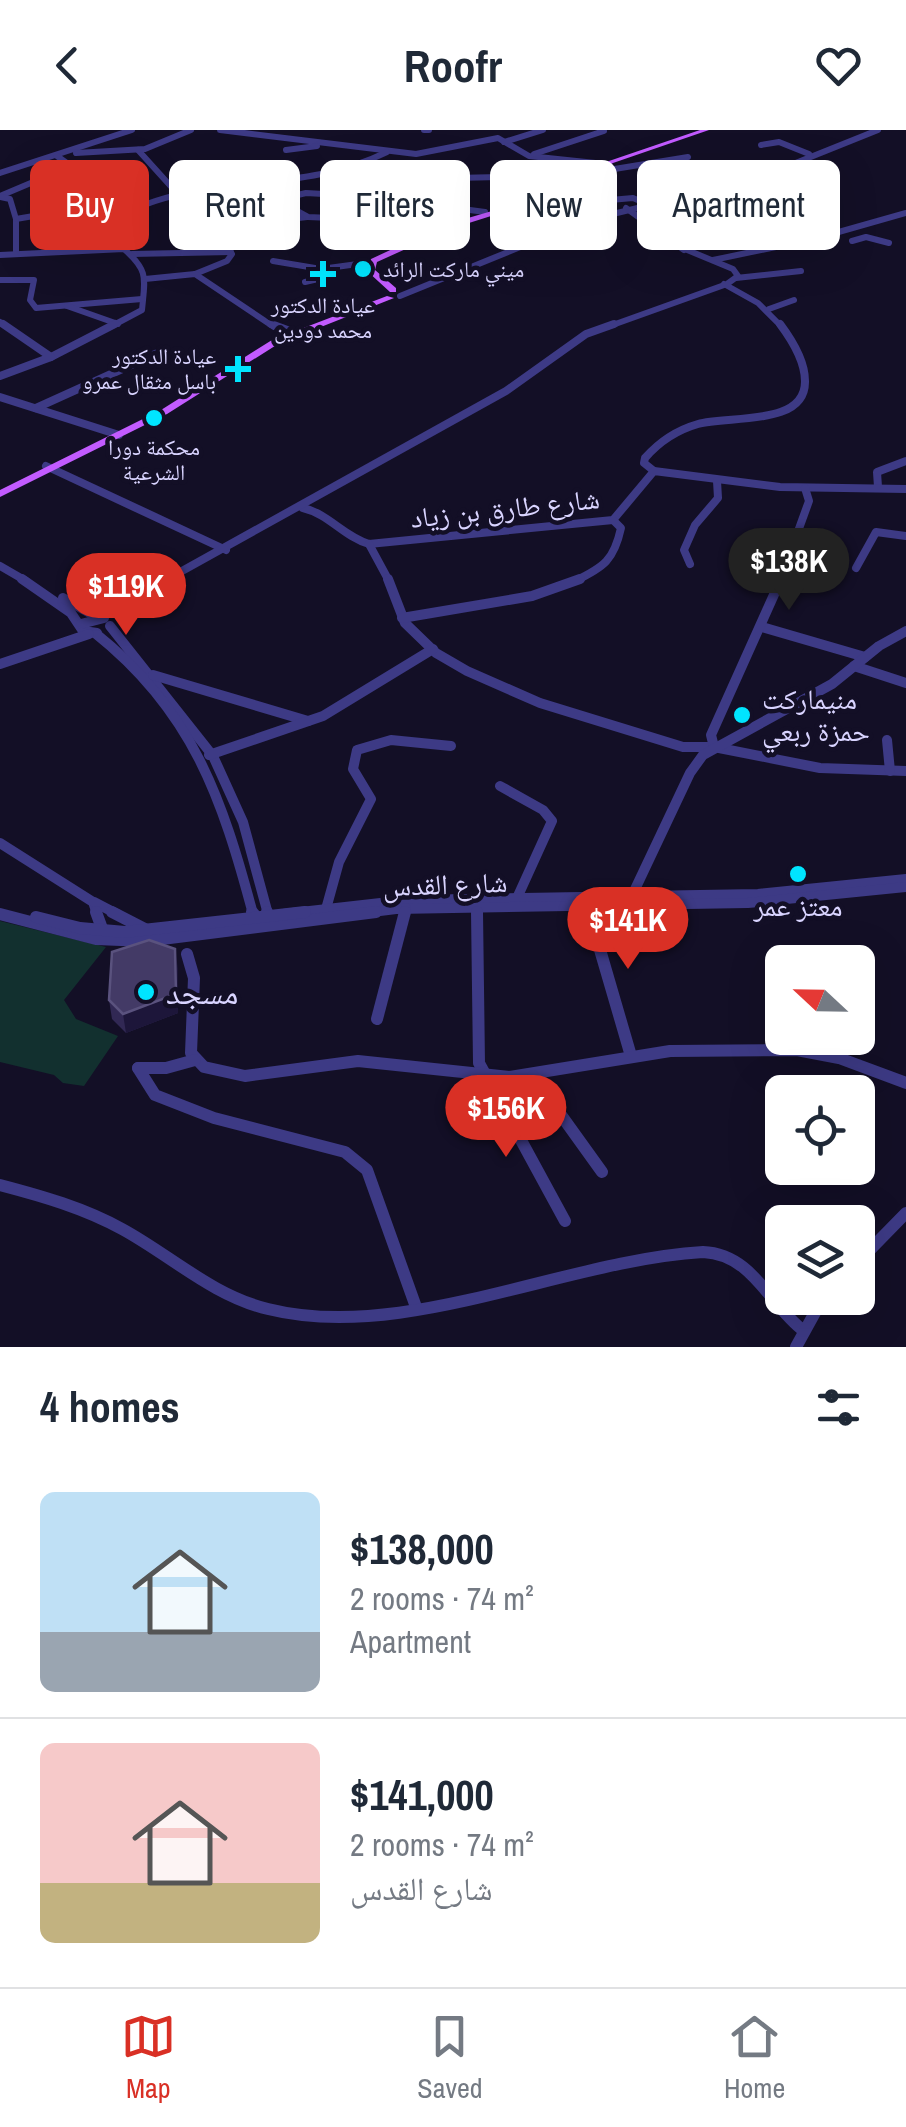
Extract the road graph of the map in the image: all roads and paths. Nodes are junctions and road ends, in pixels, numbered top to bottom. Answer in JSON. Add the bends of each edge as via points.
{"nodes":[{"id":1,"x":132,"y":130,"type":"edge"},
{"id":2,"x":191,"y":130,"type":"edge"},
{"id":3,"x":220,"y":130,"type":"edge"},
{"id":4,"x":544,"y":130,"type":"edge"},
{"id":5,"x":703,"y":130,"type":"edge"},
{"id":6,"x":870,"y":130,"type":"edge"},
{"id":7,"x":878,"y":130,"type":"edge"},
{"id":8,"x":241,"y":131,"type":"edge"},
{"id":9,"x":604,"y":131,"type":"edge"},
{"id":10,"x":500,"y":137,"type":"edge"},
{"id":11,"x":333,"y":144,"type":"junction"},
{"id":12,"x":761,"y":145,"type":"dead end"},
{"id":13,"x":138,"y":150,"type":"junction"},
{"id":14,"x":286,"y":150,"type":"dead end"},
{"id":15,"x":388,"y":151,"type":"junction"},
{"id":16,"x":66,"y":152,"type":"junction"},
{"id":17,"x":808,"y":154,"type":"junction"},
{"id":18,"x":57,"y":156,"type":"junction"},
{"id":19,"x":529,"y":156,"type":"junction"},
{"id":20,"x":688,"y":158,"type":"dead end"},
{"id":21,"x":374,"y":160,"type":"edge"},
{"id":22,"x":569,"y":160,"type":"edge"},
{"id":23,"x":614,"y":160,"type":"edge"},
{"id":24,"x":793,"y":160,"type":"edge"},
{"id":25,"x":803,"y":160,"type":"edge"},
{"id":26,"x":617,"y":169,"type":"edge"},
{"id":27,"x":0,"y":173,"type":"edge"},
{"id":28,"x":169,"y":187,"type":"edge"},
{"id":29,"x":320,"y":194,"type":"edge"},
{"id":30,"x":0,"y":196,"type":"edge"},
{"id":31,"x":169,"y":198,"type":"edge"},
{"id":32,"x":637,"y":204,"type":"edge"},
{"id":33,"x":617,"y":205,"type":"edge"},
{"id":34,"x":625,"y":205,"type":"junction"},
{"id":35,"x":617,"y":210,"type":"edge"},
{"id":36,"x":637,"y":210,"type":"edge"},
{"id":37,"x":490,"y":212,"type":"edge"},
{"id":38,"x":906,"y":212,"type":"edge"},
{"id":39,"x":617,"y":214,"type":"edge"},
{"id":40,"x":635,"y":214,"type":"junction"},
{"id":41,"x":30,"y":217,"type":"edge"},
{"id":42,"x":308,"y":217,"type":"junction"},
{"id":43,"x":300,"y":218,"type":"edge"},
{"id":44,"x":320,"y":218,"type":"edge"},
{"id":45,"x":16,"y":219,"type":"junction"},
{"id":46,"x":840,"y":232,"type":"edge"},
{"id":47,"x":840,"y":237,"type":"edge"},
{"id":48,"x":852,"y":241,"type":"junction"},
{"id":49,"x":889,"y":242,"type":"dead end"},
{"id":50,"x":861,"y":244,"type":"dead end"},
{"id":51,"x":392,"y":250,"type":"edge"},
{"id":52,"x":510,"y":250,"type":"edge"},
{"id":53,"x":764,"y":250,"type":"edge"},
{"id":54,"x":128,"y":251,"type":"junction"},
{"id":55,"x":230,"y":252,"type":"joint"},
{"id":56,"x":16,"y":254,"type":"junction"},
{"id":57,"x":0,"y":255,"type":"edge"},
{"id":58,"x":273,"y":261,"type":"dead end"},
{"id":59,"x":713,"y":262,"type":"junction"},
{"id":60,"x":366,"y":264,"type":"junction"},
{"id":61,"x":320,"y":269,"type":"junction"},
{"id":62,"x":801,"y":271,"type":"dead end"},
{"id":63,"x":195,"y":274,"type":"junction"},
{"id":64,"x":736,"y":278,"type":"junction"},
{"id":65,"x":145,"y":279,"type":"junction"},
{"id":66,"x":0,"y":280,"type":"edge"},
{"id":67,"x":305,"y":282,"type":"dead end"},
{"id":68,"x":721,"y":285,"type":"junction"},
{"id":69,"x":390,"y":293,"type":"junction"},
{"id":70,"x":142,"y":299,"type":"junction"},
{"id":71,"x":794,"y":300,"type":"dead end"},
{"id":72,"x":66,"y":306,"type":"junction"},
{"id":73,"x":769,"y":309,"type":"junction"},
{"id":74,"x":0,"y":322,"type":"edge"},
{"id":75,"x":118,"y":324,"type":"junction"},
{"id":76,"x":290,"y":332,"type":"junction"},
{"id":77,"x":162,"y":350,"type":"dead end"},
{"id":78,"x":51,"y":357,"type":"junction"},
{"id":79,"x":0,"y":376,"type":"edge"},
{"id":80,"x":0,"y":397,"type":"edge"},
{"id":81,"x":36,"y":408,"type":"junction"},
{"id":82,"x":117,"y":434,"type":"junction"},
{"id":83,"x":906,"y":461,"type":"edge"},
{"id":84,"x":49,"y":467,"type":"junction"},
{"id":85,"x":654,"y":470,"type":"junction"},
{"id":86,"x":717,"y":481,"type":"junction"},
{"id":87,"x":878,"y":487,"type":"junction"},
{"id":88,"x":805,"y":488,"type":"junction"},
{"id":89,"x":906,"y":490,"type":"edge"},
{"id":90,"x":0,"y":491,"type":"edge"},
{"id":91,"x":322,"y":497,"type":"junction"},
{"id":92,"x":303,"y":508,"type":"junction"},
{"id":93,"x":318,"y":514,"type":"junction"},
{"id":94,"x":293,"y":517,"type":"junction"},
{"id":95,"x":614,"y":520,"type":"junction"},
{"id":96,"x":906,"y":536,"type":"edge"},
{"id":97,"x":369,"y":544,"type":"junction"},
{"id":98,"x":229,"y":551,"type":"junction"},
{"id":99,"x":0,"y":558,"type":"edge"},
{"id":100,"x":690,"y":564,"type":"dead end"},
{"id":101,"x":0,"y":566,"type":"edge"},
{"id":102,"x":856,"y":568,"type":"dead end"},
{"id":103,"x":99,"y":617,"type":"junction"},
{"id":104,"x":402,"y":618,"type":"junction"},
{"id":105,"x":81,"y":625,"type":"junction"},
{"id":106,"x":110,"y":625,"type":"junction"},
{"id":107,"x":762,"y":627,"type":"junction"},
{"id":108,"x":906,"y":631,"type":"edge"},
{"id":109,"x":92,"y":633,"type":"junction"},
{"id":110,"x":62,"y":641,"type":"junction"},
{"id":111,"x":433,"y":649,"type":"junction"},
{"id":112,"x":865,"y":657,"type":"junction"},
{"id":113,"x":0,"y":664,"type":"edge"},
{"id":114,"x":854,"y":666,"type":"junction"},
{"id":115,"x":152,"y":675,"type":"junction"},
{"id":116,"x":906,"y":683,"type":"edge"},
{"id":117,"x":309,"y":722,"type":"junction"},
{"id":118,"x":887,"y":740,"type":"dead end"},
{"id":119,"x":451,"y":746,"type":"dead end"},
{"id":120,"x":714,"y":747,"type":"junction"},
{"id":121,"x":212,"y":754,"type":"junction"},
{"id":122,"x":198,"y":759,"type":"junction"},
{"id":123,"x":890,"y":771,"type":"junction"},
{"id":124,"x":906,"y":771,"type":"edge"},
{"id":125,"x":500,"y":786,"type":"dead end"},
{"id":126,"x":0,"y":844,"type":"edge"},
{"id":127,"x":906,"y":883,"type":"edge"},
{"id":128,"x":516,"y":898,"type":"junction"},
{"id":129,"x":630,"y":901,"type":"junction"},
{"id":130,"x":93,"y":902,"type":"junction"},
{"id":131,"x":586,"y":902,"type":"junction"},
{"id":132,"x":477,"y":907,"type":"junction"},
{"id":133,"x":326,"y":908,"type":"junction"},
{"id":134,"x":406,"y":908,"type":"junction"},
{"id":135,"x":0,"y":913,"type":"edge"},
{"id":136,"x":262,"y":920,"type":"junction"},
{"id":137,"x":201,"y":934,"type":"junction"},
{"id":138,"x":105,"y":935,"type":"junction"},
{"id":139,"x":148,"y":936,"type":"junction"},
{"id":140,"x":187,"y":954,"type":"junction"},
{"id":141,"x":378,"y":1019,"type":"dead end"},
{"id":142,"x":631,"y":1056,"type":"junction"},
{"id":143,"x":195,"y":1060,"type":"junction"},
{"id":144,"x":533,"y":1076,"type":"junction"},
{"id":145,"x":484,"y":1078,"type":"junction"},
{"id":146,"x":906,"y":1084,"type":"edge"},
{"id":147,"x":602,"y":1172,"type":"dead end"},
{"id":148,"x":0,"y":1185,"type":"edge"},
{"id":149,"x":906,"y":1214,"type":"edge"},
{"id":150,"x":565,"y":1221,"type":"dead end"},
{"id":151,"x":875,"y":1245,"type":"edge"},
{"id":152,"x":416,"y":1308,"type":"junction"},
{"id":153,"x":813,"y":1315,"type":"edge"},
{"id":154,"x":804,"y":1331,"type":"junction"},
{"id":155,"x":796,"y":1347,"type":"edge"}],
"edges":[{"from":1,"to":16,"type":"street"},
{"from":2,"to":13,"type":"street"},
{"from":3,"to":8,"type":"street"},
{"from":4,"to":10,"type":"street"},
{"from":5,"to":23,"type":"main road"},
{"from":6,"to":17,"type":"street"},
{"from":7,"to":25,"type":"street"},
{"from":8,"to":11,"type":"street"},
{"from":9,"to":19,"type":"street"},
{"from":10,"to":15,"type":"street","via":[[431,153]]},
{"from":10,"to":19,"type":"street"},
{"from":11,"to":14,"type":"street"},
{"from":11,"to":15,"type":"street"},
{"from":12,"to":17,"type":"street","via":[[779,142]]},
{"from":13,"to":16,"type":"street"},
{"from":13,"to":28,"type":"street"},
{"from":15,"to":21,"type":"street"},
{"from":16,"to":18,"type":"street"},
{"from":17,"to":24,"type":"street"},
{"from":18,"to":27,"type":"street"},
{"from":18,"to":30,"type":"street","via":[[71,166]]},
{"from":19,"to":22,"type":"street"},
{"from":20,"to":26,"type":"street"},
{"from":29,"to":42,"type":"street","via":[[278,199]]},
{"from":30,"to":45,"type":"street","via":[[10,200]]},
{"from":31,"to":54,"type":"street","via":[[133,206],[106,222],[106,231]]},
{"from":32,"to":34,"type":"street"},
{"from":33,"to":34,"type":"street"},
{"from":34,"to":35,"type":"street"},
{"from":34,"to":40,"type":"street"},
{"from":34,"to":69,"type":"street"},
{"from":36,"to":40,"type":"street"},
{"from":37,"to":69,"type":"main road","via":[[374,262],[372,271]]},
{"from":38,"to":46,"type":"street"},
{"from":39,"to":40,"type":"street"},
{"from":40,"to":59,"type":"street","via":[[652,231]]},
{"from":41,"to":45,"type":"street"},
{"from":42,"to":43,"type":"street"},
{"from":42,"to":44,"type":"street"},
{"from":45,"to":56,"type":"street"},
{"from":47,"to":48,"type":"street"},
{"from":48,"to":49,"type":"street"},
{"from":48,"to":50,"type":"street"},
{"from":51,"to":60,"type":"main road"},
{"from":52,"to":69,"type":"street"},
{"from":53,"to":59,"type":"street"},
{"from":54,"to":55,"type":"street"},
{"from":54,"to":56,"type":"street"},
{"from":54,"to":65,"type":"street"},
{"from":55,"to":63,"type":"street","via":[[227,260]]},
{"from":56,"to":57,"type":"street"},
{"from":58,"to":61,"type":"street"},
{"from":59,"to":64,"type":"street","via":[[736,271]]},
{"from":59,"to":68,"type":"street","via":[[729,272]]},
{"from":60,"to":61,"type":"street"},
{"from":60,"to":69,"type":"main road"},
{"from":61,"to":67,"type":"street","via":[[318,279]]},
{"from":62,"to":64,"type":"street"},
{"from":63,"to":65,"type":"street"},
{"from":63,"to":76,"type":"street"},
{"from":64,"to":68,"type":"street"},
{"from":65,"to":70,"type":"street"},
{"from":66,"to":72,"type":"street","via":[[34,280],[34,307]]},
{"from":68,"to":73,"type":"street"},
{"from":68,"to":91,"type":"street","via":[[586,334],[506,392]]},
{"from":69,"to":76,"type":"main road"},
{"from":69,"to":82,"type":"main road","via":[[275,342]]},
{"from":70,"to":72,"type":"street"},
{"from":70,"to":75,"type":"street","via":[[142,310]]},
{"from":71,"to":73,"type":"street"},
{"from":72,"to":75,"type":"street"},
{"from":73,"to":85,"type":"street","name":"شارع طارق بن زياد","via":[[805,370],[800,401],[780,414],[686,427],[645,458]]},
{"from":74,"to":78,"type":"street"},
{"from":75,"to":78,"type":"street"},
{"from":76,"to":82,"type":"main road"},
{"from":77,"to":81,"type":"street"},
{"from":78,"to":79,"type":"street"},
{"from":80,"to":81,"type":"street"},
{"from":81,"to":82,"type":"street"},
{"from":82,"to":84,"type":"main road"},
{"from":83,"to":87,"type":"street","via":[[877,472]]},
{"from":84,"to":90,"type":"main road"},
{"from":84,"to":98,"type":"street"},
{"from":85,"to":86,"type":"street"},
{"from":85,"to":95,"type":"street","name":"شارع طارق بن زياد"},
{"from":86,"to":88,"type":"street"},
{"from":86,"to":100,"type":"street","via":[[716,504],[698,520],[684,550]]},
{"from":87,"to":88,"type":"street"},
{"from":87,"to":89,"type":"street"},
{"from":88,"to":107,"type":"street","via":[[809,502]]},
{"from":91,"to":92,"type":"street"},
{"from":91,"to":93,"type":"street"},
{"from":92,"to":93,"type":"street"},
{"from":92,"to":94,"type":"street"},
{"from":92,"to":98,"type":"street"},
{"from":93,"to":94,"type":"street"},
{"from":93,"to":97,"type":"street"},
{"from":94,"to":98,"type":"street"},
{"from":95,"to":97,"type":"street","name":"شارع طارق بن زياد"},
{"from":95,"to":104,"type":"street","via":[[621,528],[618,546],[602,568],[577,584]]},
{"from":96,"to":102,"type":"street","via":[[876,532]]},
{"from":97,"to":104,"type":"street","via":[[380,556]]},
{"from":98,"to":103,"type":"street"},
{"from":98,"to":106,"type":"street"},
{"from":99,"to":103,"type":"street"},
{"from":101,"to":105,"type":"street"},
{"from":103,"to":105,"type":"street"},
{"from":103,"to":106,"type":"street"},
{"from":104,"to":111,"type":"street"},
{"from":105,"to":109,"type":"street"},
{"from":105,"to":110,"type":"street"},
{"from":106,"to":109,"type":"street"},
{"from":106,"to":115,"type":"street"},
{"from":107,"to":112,"type":"street"},
{"from":107,"to":120,"type":"street","via":[[711,735]]},
{"from":108,"to":112,"type":"street"},
{"from":109,"to":110,"type":"street"},
{"from":109,"to":122,"type":"street","via":[[146,682]]},
{"from":110,"to":113,"type":"street"},
{"from":111,"to":117,"type":"street"},
{"from":111,"to":120,"type":"street","via":[[538,700],[683,747]]},
{"from":112,"to":114,"type":"street"},
{"from":114,"to":116,"type":"street"},
{"from":114,"to":120,"type":"street","via":[[816,694]]},
{"from":115,"to":117,"type":"street"},
{"from":115,"to":121,"type":"street"},
{"from":117,"to":121,"type":"street"},
{"from":118,"to":123,"type":"street"},
{"from":119,"to":133,"type":"street","via":[[378,740],[357,750],[352,769],[371,799],[339,862]]},
{"from":120,"to":123,"type":"street","via":[[820,768]]},
{"from":120,"to":129,"type":"street","via":[[690,773]]},
{"from":121,"to":122,"type":"street"},
{"from":121,"to":136,"type":"street","via":[[236,801]]},
{"from":122,"to":136,"type":"street","via":[[212,780]]},
{"from":123,"to":124,"type":"street"},
{"from":125,"to":128,"type":"street","via":[[552,821]]},
{"from":126,"to":130,"type":"street"},
{"from":127,"to":129,"type":"street","name":"شارع القدس","via":[[748,903]]},
{"from":128,"to":131,"type":"street","name":"شارع القدس"},
{"from":128,"to":133,"type":"street","name":"شارع القدس"},
{"from":129,"to":131,"type":"street","name":"شارع القدس"},
{"from":130,"to":138,"type":"street"},
{"from":130,"to":139,"type":"street"},
{"from":131,"to":132,"type":"street","name":"شارع القدس"},
{"from":131,"to":142,"type":"street"},
{"from":132,"to":134,"type":"street","name":"شارع القدس"},
{"from":132,"to":145,"type":"street"},
{"from":133,"to":136,"type":"street","name":"شارع القدس"},
{"from":134,"to":136,"type":"street","name":"شارع القدس"},
{"from":134,"to":141,"type":"street"},
{"from":135,"to":138,"type":"street"},
{"from":136,"to":137,"type":"street","name":"شارع القدس"},
{"from":136,"to":139,"type":"street","name":"شارع القدس"},
{"from":137,"to":139,"type":"street","name":"شارع القدس"},
{"from":137,"to":140,"type":"street"},
{"from":138,"to":139,"type":"street"},
{"from":139,"to":140,"type":"street"},
{"from":140,"to":143,"type":"street","via":[[194,978]]},
{"from":142,"to":144,"type":"street"},
{"from":142,"to":146,"type":"street","via":[[814,1052]]},
{"from":143,"to":145,"type":"street","via":[[255,1075],[354,1061]]},
{"from":143,"to":152,"type":"street","via":[[138,1068],[155,1095],[214,1118],[346,1152],[366,1170]]},
{"from":144,"to":145,"type":"street"},
{"from":144,"to":147,"type":"street"},
{"from":145,"to":150,"type":"street"},
{"from":148,"to":152,"type":"street","via":[[102,1219],[256,1306],[353,1318]]},
{"from":149,"to":151,"type":"street"},
{"from":152,"to":154,"type":"street","via":[[577,1272],[712,1252],[748,1270],[786,1321]]},
{"from":153,"to":154,"type":"street"},
{"from":154,"to":155,"type":"street"}]}
